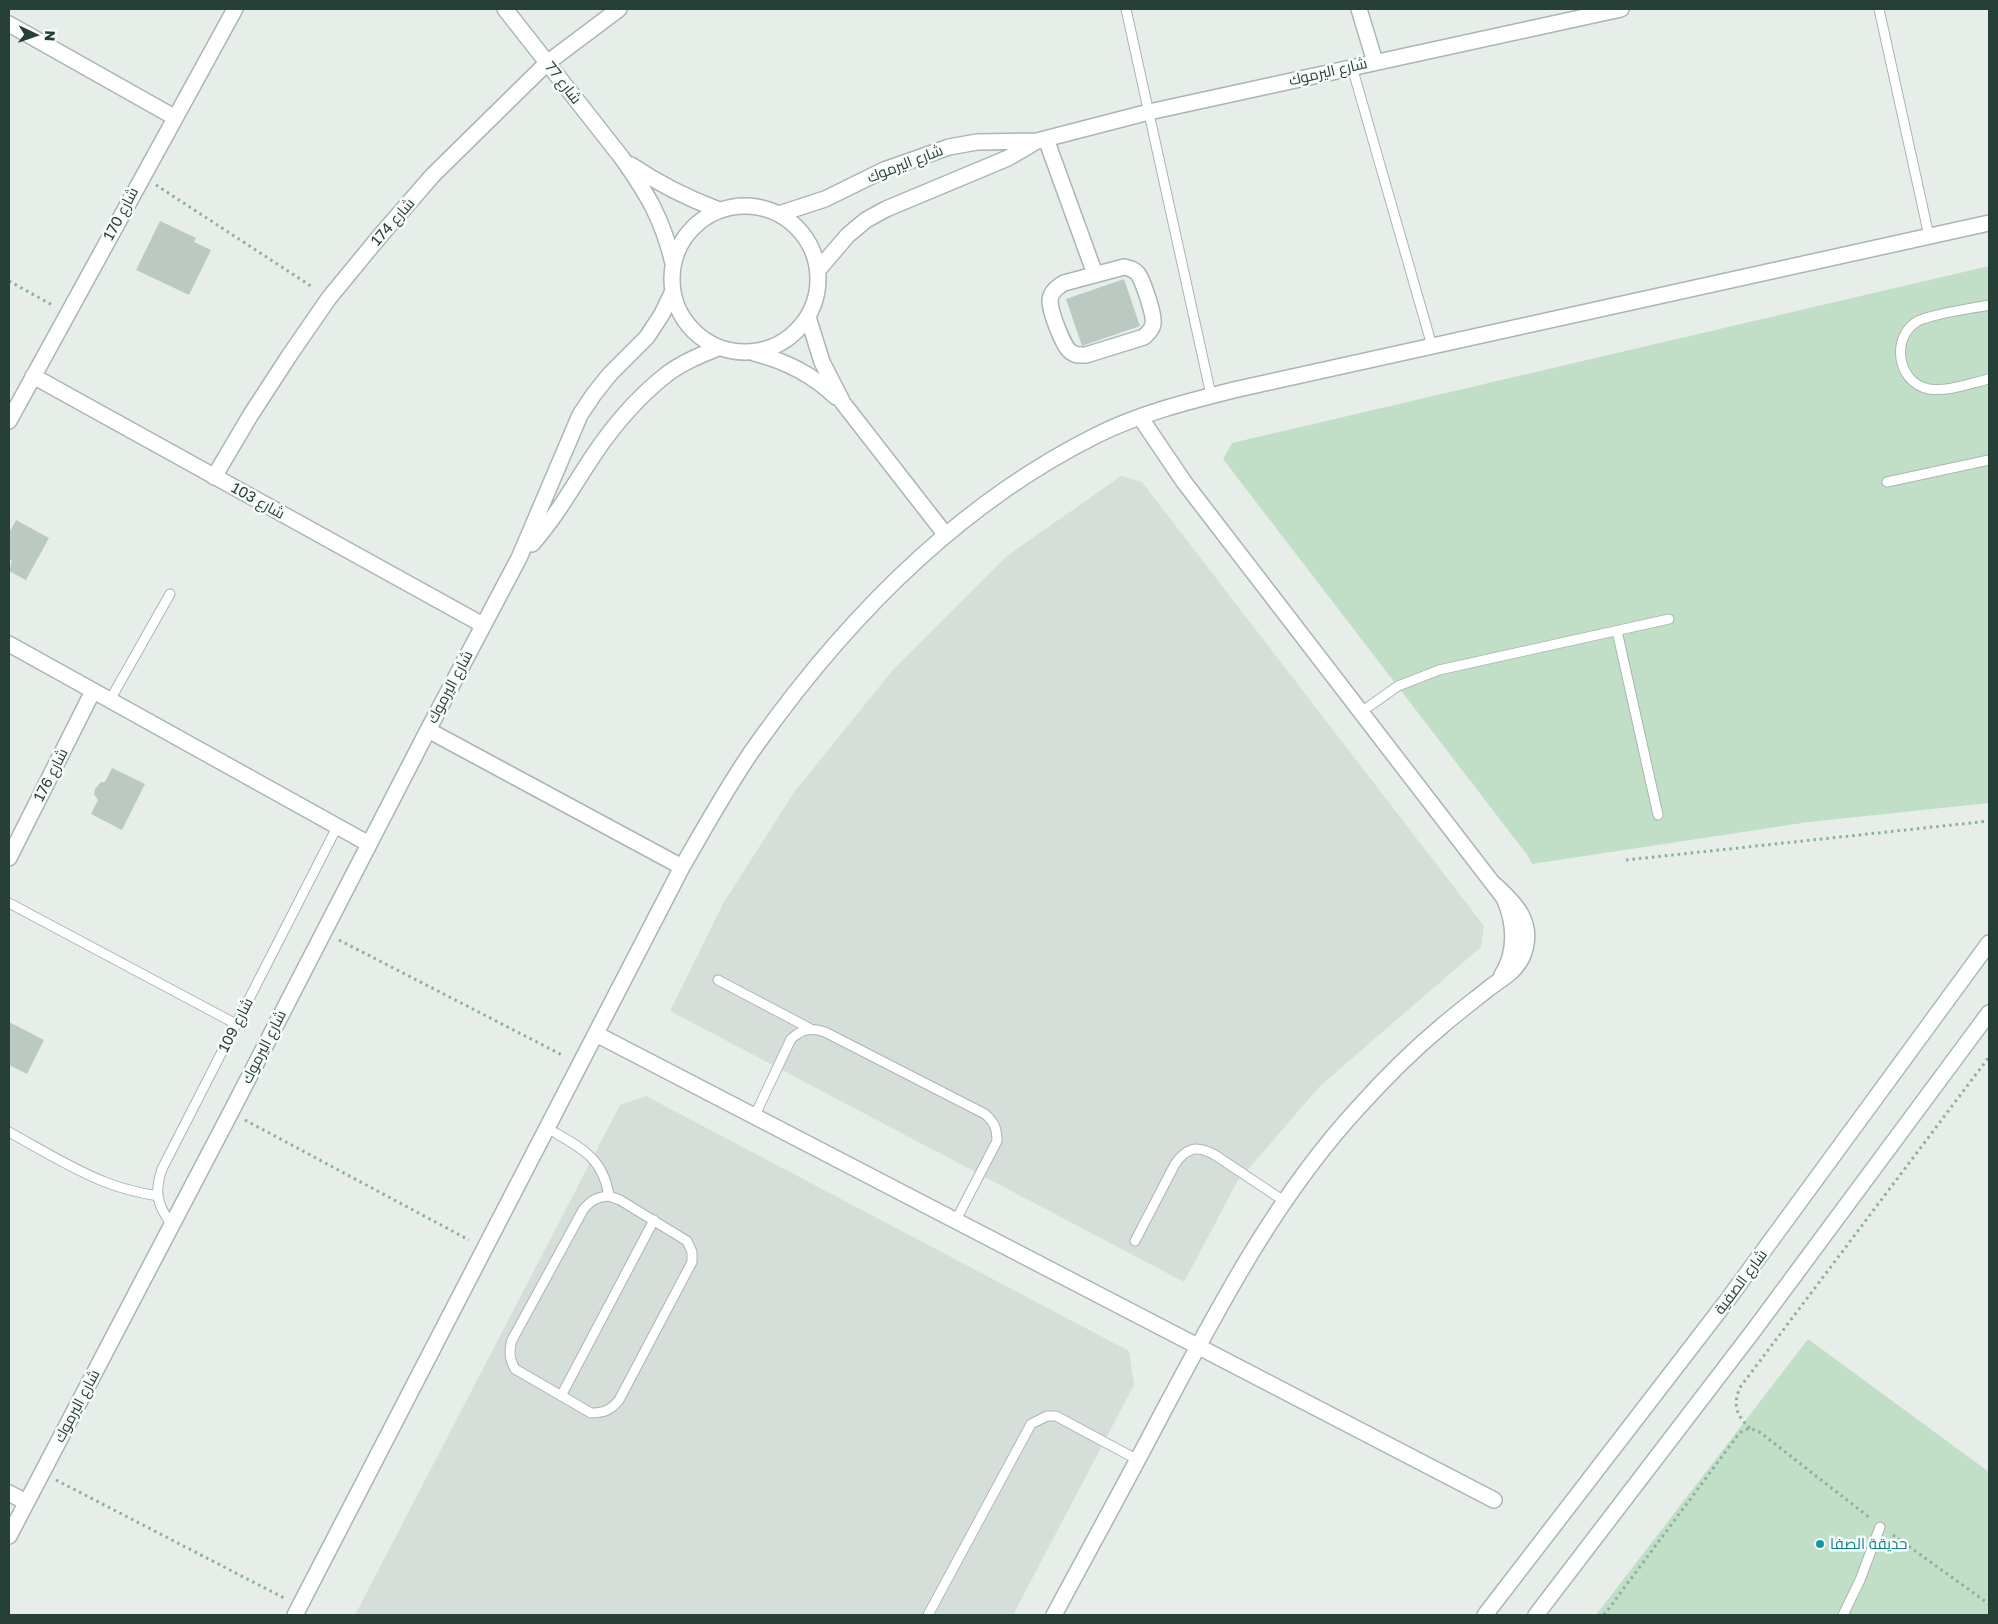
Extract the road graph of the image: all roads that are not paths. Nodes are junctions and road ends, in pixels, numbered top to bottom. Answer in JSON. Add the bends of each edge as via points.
{"nodes":[{"id":1,"x":235,"y":9,"type":"edge"},
{"id":2,"x":505,"y":9,"type":"edge"},
{"id":3,"x":619,"y":9,"type":"edge"},
{"id":4,"x":1126,"y":9,"type":"edge"},
{"id":5,"x":1359,"y":9,"type":"edge"},
{"id":6,"x":1617,"y":9,"type":"edge"},
{"id":7,"x":1879,"y":9,"type":"edge"},
{"id":8,"x":9,"y":24,"type":"edge"},
{"id":9,"x":1375,"y":62,"type":"junction"},
{"id":10,"x":547,"y":63,"type":"junction"},
{"id":11,"x":1352,"y":67,"type":"junction"},
{"id":12,"x":1149,"y":112,"type":"junction"},
{"id":13,"x":174,"y":117,"type":"junction"},
{"id":14,"x":1042,"y":140,"type":"junction"},
{"id":15,"x":622,"y":158,"type":"junction"},
{"id":16,"x":719,"y":210,"type":"junction"},
{"id":17,"x":779,"y":214,"type":"junction"},
{"id":18,"x":1989,"y":223,"type":"edge"},
{"id":19,"x":1929,"y":236,"type":"junction"},
{"id":20,"x":673,"y":263,"type":"junction"},
{"id":21,"x":818,"y":270,"type":"junction"},
{"id":22,"x":1095,"y":274,"type":"junction"},
{"id":23,"x":672,"y":292,"type":"junction"},
{"id":24,"x":1989,"y":305,"type":"edge"},
{"id":25,"x":808,"y":316,"type":"junction"},
{"id":26,"x":1432,"y":346,"type":"junction"},
{"id":27,"x":718,"y":348,"type":"junction"},
{"id":28,"x":753,"y":353,"type":"junction"},
{"id":29,"x":33,"y":376,"type":"junction"},
{"id":30,"x":1989,"y":378,"type":"edge"},
{"id":31,"x":1211,"y":395,"type":"junction"},
{"id":32,"x":843,"y":403,"type":"junction"},
{"id":33,"x":1140,"y":417,"type":"junction"},
{"id":34,"x":9,"y":420,"type":"edge"},
{"id":35,"x":1989,"y":460,"type":"edge"},
{"id":36,"x":214,"y":477,"type":"junction"},
{"id":37,"x":1887,"y":482,"type":"dead end"},
{"id":38,"x":945,"y":534,"type":"junction"},
{"id":39,"x":519,"y":558,"type":"junction"},
{"id":40,"x":170,"y":594,"type":"dead end"},
{"id":41,"x":1670,"y":619,"type":"dead end"},
{"id":42,"x":483,"y":625,"type":"junction"},
{"id":43,"x":1617,"y":631,"type":"junction"},
{"id":44,"x":9,"y":644,"type":"edge"},
{"id":45,"x":93,"y":691,"type":"junction"},
{"id":46,"x":110,"y":700,"type":"junction"},
{"id":47,"x":1361,"y":712,"type":"junction"},
{"id":48,"x":428,"y":730,"type":"junction"},
{"id":49,"x":1658,"y":815,"type":"dead end"},
{"id":50,"x":337,"y":827,"type":"junction"},
{"id":51,"x":369,"y":844,"type":"junction"},
{"id":52,"x":9,"y":858,"type":"edge"},
{"id":53,"x":682,"y":867,"type":"junction"},
{"id":54,"x":9,"y":903,"type":"edge"},
{"id":55,"x":1989,"y":943,"type":"edge"},
{"id":56,"x":718,"y":980,"type":"dead end"},
{"id":57,"x":1989,"y":1013,"type":"edge"},
{"id":58,"x":236,"y":1024,"type":"junction"},
{"id":59,"x":809,"y":1028,"type":"junction"},
{"id":60,"x":596,"y":1034,"type":"junction"},
{"id":61,"x":755,"y":1115,"type":"junction"},
{"id":62,"x":547,"y":1128,"type":"junction"},
{"id":63,"x":9,"y":1132,"type":"edge"},
{"id":64,"x":158,"y":1196,"type":"junction"},
{"id":65,"x":609,"y":1196,"type":"junction"},
{"id":66,"x":1284,"y":1201,"type":"junction"},
{"id":67,"x":654,"y":1220,"type":"junction"},
{"id":68,"x":956,"y":1220,"type":"junction"},
{"id":69,"x":172,"y":1225,"type":"junction"},
{"id":70,"x":1135,"y":1241,"type":"dead end"},
{"id":71,"x":1198,"y":1347,"type":"junction"},
{"id":72,"x":561,"y":1396,"type":"junction"},
{"id":73,"x":1138,"y":1460,"type":"junction"},
{"id":74,"x":9,"y":1493,"type":"edge"},
{"id":75,"x":1494,"y":1500,"type":"dead end"},
{"id":76,"x":26,"y":1502,"type":"junction"},
{"id":77,"x":1880,"y":1527,"type":"road end"},
{"id":78,"x":9,"y":1536,"type":"edge"},
{"id":79,"x":297,"y":1611,"type":"edge"},
{"id":80,"x":928,"y":1615,"type":"edge"},
{"id":81,"x":1054,"y":1615,"type":"edge"},
{"id":82,"x":1485,"y":1615,"type":"edge"},
{"id":83,"x":1536,"y":1615,"type":"edge"},
{"id":84,"x":1842,"y":1615,"type":"edge"}],
"edges":[{"from":1,"to":13,"type":"street","name":"شارع 170"},
{"from":2,"to":10,"type":"street","name":"شارع 77"},
{"from":3,"to":10,"type":"street","name":"شارع 174"},
{"from":4,"to":12,"type":"lane"},
{"from":5,"to":9,"type":"street"},
{"from":6,"to":9,"type":"street","name":"شارع اليرموك"},
{"from":7,"to":19,"type":"lane"},
{"from":8,"to":13,"type":"street"},
{"from":9,"to":11,"type":"street","name":"شارع اليرموك"},
{"from":10,"to":15,"type":"street","name":"شارع 77"},
{"from":10,"to":36,"type":"street","name":"شارع 174","via":[[433,175],[329,298],[250,416]]},
{"from":11,"to":12,"type":"street","name":"شارع اليرموك"},
{"from":11,"to":26,"type":"lane"},
{"from":12,"to":14,"type":"street","name":"شارع اليرموك"},
{"from":12,"to":31,"type":"lane"},
{"from":13,"to":29,"type":"street","name":"شارع 170"},
{"from":14,"to":17,"type":"street","name":"شارع اليرموك","via":[[977,142],[949,148],[884,170],[825,199]]},
{"from":14,"to":21,"type":"street","name":"شارع اليرموك","via":[[995,164],[872,216],[832,251]]},
{"from":14,"to":22,"type":"street"},
{"from":15,"to":16,"type":"street","name":"شارع 77","via":[[686,198]]},
{"from":15,"to":20,"type":"street","name":"شارع 77","via":[[655,208]]},
{"from":16,"to":17,"type":"street","via":[[739,205],[760,207]]},
{"from":16,"to":20,"type":"street","via":[[703,218],[689,231]]},
{"from":17,"to":21,"type":"street","via":[[806,237]]},
{"from":18,"to":19,"type":"street"},
{"from":19,"to":26,"type":"street"},
{"from":20,"to":23,"type":"street"},
{"from":21,"to":25,"type":"street","via":[[815,302]]},
{"from":22,"to":22,"type":"street","via":[[1132,268],[1138,274],[1153,326],[1144,337],[1079,356],[1066,349],[1050,300],[1057,286]]},
{"from":23,"to":27,"type":"street","via":[[688,326]]},
{"from":23,"to":39,"type":"street","name":"شارع اليرموك","via":[[647,337],[610,374],[580,415]]},
{"from":24,"to":30,"type":"lane","via":[[1918,322],[1907,331],[1901,344],[1900,359],[1905,373],[1928,389],[1943,389]]},
{"from":25,"to":28,"type":"street","via":[[785,341]]},
{"from":25,"to":32,"type":"street","via":[[822,362]]},
{"from":26,"to":31,"type":"street"},
{"from":27,"to":28,"type":"street"},
{"from":27,"to":39,"type":"street","name":"شارع اليرموك","via":[[668,373],[646,392],[599,448],[556,513]]},
{"from":28,"to":32,"type":"street","via":[[778,359],[802,370]]},
{"from":29,"to":34,"type":"street","name":"شارع 170"},
{"from":29,"to":36,"type":"street","name":"شارع 103"},
{"from":31,"to":33,"type":"street"},
{"from":32,"to":38,"type":"street"},
{"from":33,"to":38,"type":"street","via":[[1098,435],[1018,480]]},
{"from":33,"to":47,"type":"street","via":[[1184,482]]},
{"from":35,"to":37,"type":"lane"},
{"from":36,"to":42,"type":"street","name":"شارع 103"},
{"from":38,"to":53,"type":"street","via":[[844,634],[798,688],[717,805]]},
{"from":39,"to":42,"type":"street","name":"شارع اليرموك"},
{"from":40,"to":46,"type":"lane"},
{"from":41,"to":43,"type":"lane"},
{"from":42,"to":48,"type":"street","name":"شارع اليرموك"},
{"from":43,"to":47,"type":"lane","via":[[1439,670],[1398,686]]},
{"from":43,"to":49,"type":"lane"},
{"from":44,"to":45,"type":"street"},
{"from":45,"to":46,"type":"street"},
{"from":45,"to":52,"type":"street","name":"شارع 176"},
{"from":46,"to":50,"type":"street"},
{"from":47,"to":66,"type":"street","via":[[1495,885],[1517,907],[1526,931],[1526,944],[1522,957],[1511,972],[1442,1026],[1398,1066],[1332,1139]]},
{"from":48,"to":51,"type":"street","name":"شارع اليرموك"},
{"from":48,"to":53,"type":"street"},
{"from":50,"to":51,"type":"street"},
{"from":50,"to":58,"type":"lane","name":"شارع 109"},
{"from":51,"to":69,"type":"street","name":"شارع اليرموك"},
{"from":53,"to":60,"type":"street"},
{"from":54,"to":58,"type":"lane"},
{"from":55,"to":82,"type":"street","name":"شارع الصفية","via":[[1738,1286]]},
{"from":56,"to":59,"type":"lane"},
{"from":57,"to":83,"type":"street","via":[[1754,1330]]},
{"from":58,"to":64,"type":"lane","name":"شارع 109","via":[[162,1169]]},
{"from":59,"to":61,"type":"lane","via":[[791,1039]]},
{"from":59,"to":68,"type":"lane","via":[[825,1032],[985,1114],[992,1121],[997,1130],[997,1141]]},
{"from":60,"to":61,"type":"street"},
{"from":60,"to":62,"type":"street"},
{"from":61,"to":68,"type":"street"},
{"from":62,"to":65,"type":"lane","via":[[596,1161]]},
{"from":62,"to":79,"type":"street"},
{"from":63,"to":64,"type":"lane","via":[[98,1179]]},
{"from":64,"to":69,"type":"lane","name":"شارع 109","via":[[162,1212]]},
{"from":65,"to":67,"type":"lane"},
{"from":65,"to":72,"type":"lane","via":[[589,1202],[583,1210],[512,1340],[510,1360],[515,1369]]},
{"from":66,"to":70,"type":"lane","via":[[1210,1152],[1193,1149],[1182,1154],[1175,1164]]},
{"from":66,"to":71,"type":"street"},
{"from":67,"to":72,"type":"lane"},
{"from":67,"to":72,"type":"lane","via":[[687,1241],[692,1252],[688,1273],[612,1409],[591,1413]]},
{"from":68,"to":71,"type":"street"},
{"from":69,"to":76,"type":"street","name":"شارع اليرموك"},
{"from":71,"to":73,"type":"street"},
{"from":71,"to":75,"type":"street"},
{"from":73,"to":80,"type":"lane","via":[[1056,1416],[1047,1416],[1031,1424]]},
{"from":73,"to":81,"type":"street"},
{"from":74,"to":76,"type":"street"},
{"from":76,"to":78,"type":"street","name":"شارع اليرموك"},
{"from":77,"to":84,"type":"lane","via":[[1860,1580]]}]}
